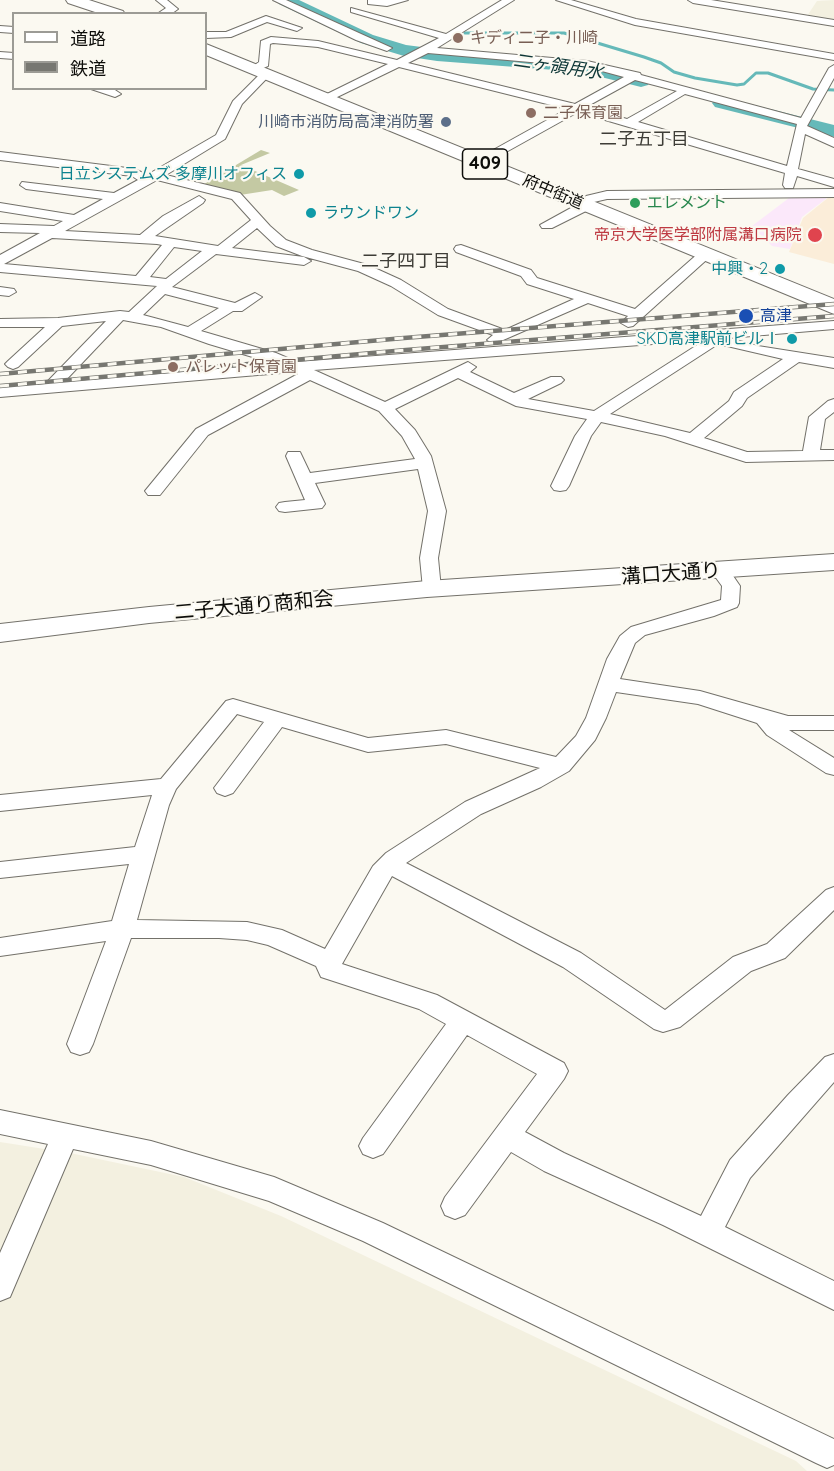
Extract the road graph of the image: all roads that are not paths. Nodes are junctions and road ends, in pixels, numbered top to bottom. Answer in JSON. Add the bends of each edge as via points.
{"nodes":[{"id":1,"x":73,"y":0,"type":"edge"},
{"id":2,"x":161,"y":0,"type":"edge"},
{"id":3,"x":278,"y":0,"type":"edge"},
{"id":4,"x":403,"y":0,"type":"edge"},
{"id":5,"x":561,"y":0,"type":"edge"},
{"id":6,"x":693,"y":0,"type":"edge"},
{"id":7,"x":753,"y":0,"type":"edge"},
{"id":8,"x":486,"y":1,"type":"edge"},
{"id":9,"x":370,"y":2,"type":"dead end"},
{"id":10,"x":506,"y":2,"type":"edge"},
{"id":11,"x":354,"y":10,"type":"dead end"},
{"id":12,"x":112,"y":12,"type":"edge"},
{"id":13,"x":166,"y":12,"type":"edge"},
{"id":14,"x":788,"y":16,"type":"junction"},
{"id":15,"x":834,"y":23,"type":"edge"},
{"id":16,"x":207,"y":27,"type":"edge"},
{"id":17,"x":297,"y":28,"type":"dead end"},
{"id":18,"x":233,"y":33,"type":"junction"},
{"id":19,"x":207,"y":35,"type":"edge"},
{"id":20,"x":447,"y":38,"type":"junction"},
{"id":21,"x":265,"y":43,"type":"junction"},
{"id":22,"x":207,"y":49,"type":"edge"},
{"id":23,"x":421,"y":52,"type":"junction"},
{"id":24,"x":834,"y":57,"type":"edge"},
{"id":25,"x":396,"y":64,"type":"junction"},
{"id":26,"x":834,"y":68,"type":"edge"},
{"id":27,"x":260,"y":72,"type":"junction"},
{"id":28,"x":633,"y":77,"type":"junction"},
{"id":29,"x":103,"y":90,"type":"edge"},
{"id":30,"x":115,"y":94,"type":"dead end"},
{"id":31,"x":679,"y":94,"type":"dead end"},
{"id":32,"x":327,"y":98,"type":"junction"},
{"id":33,"x":578,"y":109,"type":"junction"},
{"id":34,"x":629,"y":123,"type":"junction"},
{"id":35,"x":803,"y":125,"type":"junction"},
{"id":36,"x":834,"y":143,"type":"edge"},
{"id":37,"x":0,"y":156,"type":"edge"},
{"id":38,"x":20,"y":158,"type":"junction"},
{"id":39,"x":481,"y":162,"type":"junction"},
{"id":40,"x":56,"y":163,"type":"junction"},
{"id":41,"x":7,"y":168,"type":"dead end"},
{"id":42,"x":792,"y":171,"type":"junction"},
{"id":43,"x":151,"y":178,"type":"junction"},
{"id":44,"x":834,"y":183,"type":"edge"},
{"id":45,"x":834,"y":193,"type":"edge"},
{"id":46,"x":789,"y":194,"type":"junction"},
{"id":47,"x":10,"y":197,"type":"edge"},
{"id":48,"x":113,"y":197,"type":"junction"},
{"id":49,"x":199,"y":200,"type":"dead end"},
{"id":50,"x":585,"y":206,"type":"junction"},
{"id":51,"x":74,"y":219,"type":"junction"},
{"id":52,"x":258,"y":221,"type":"junction"},
{"id":53,"x":547,"y":225,"type":"dead end"},
{"id":54,"x":0,"y":228,"type":"edge"},
{"id":55,"x":52,"y":232,"type":"junction"},
{"id":56,"x":144,"y":239,"type":"junction"},
{"id":57,"x":171,"y":242,"type":"junction"},
{"id":58,"x":217,"y":249,"type":"junction"},
{"id":59,"x":461,"y":249,"type":"dead end"},
{"id":60,"x":706,"y":254,"type":"junction"},
{"id":61,"x":0,"y":261,"type":"edge"},
{"id":62,"x":352,"y":265,"type":"junction"},
{"id":63,"x":0,"y":268,"type":"edge"},
{"id":64,"x":141,"y":279,"type":"junction"},
{"id":65,"x":167,"y":286,"type":"junction"},
{"id":66,"x":255,"y":297,"type":"dead end"},
{"id":67,"x":587,"y":298,"type":"junction"},
{"id":68,"x":231,"y":306,"type":"junction"},
{"id":69,"x":834,"y":307,"type":"edge"},
{"id":70,"x":637,"y":314,"type":"junction"},
{"id":71,"x":126,"y":316,"type":"junction"},
{"id":72,"x":58,"y":322,"type":"junction"},
{"id":73,"x":0,"y":323,"type":"edge"},
{"id":74,"x":834,"y":325,"type":"edge"},
{"id":75,"x":191,"y":331,"type":"junction"},
{"id":76,"x":506,"y":335,"type":"junction"},
{"id":77,"x":719,"y":338,"type":"junction"},
{"id":78,"x":609,"y":343,"type":"junction"},
{"id":79,"x":485,"y":353,"type":"junction"},
{"id":80,"x":797,"y":356,"type":"junction"},
{"id":81,"x":834,"y":363,"type":"edge"},
{"id":82,"x":13,"y":364,"type":"dead end"},
{"id":83,"x":293,"y":367,"type":"junction"},
{"id":84,"x":457,"y":372,"type":"junction"},
{"id":85,"x":309,"y":374,"type":"junction"},
{"id":86,"x":556,"y":380,"type":"dead end"},
{"id":87,"x":50,"y":387,"type":"junction"},
{"id":88,"x":0,"y":392,"type":"edge"},
{"id":89,"x":515,"y":399,"type":"junction"},
{"id":90,"x":834,"y":404,"type":"edge"},
{"id":91,"x":385,"y":408,"type":"junction"},
{"id":92,"x":597,"y":416,"type":"junction"},
{"id":93,"x":692,"y":440,"type":"junction"},
{"id":94,"x":834,"y":454,"type":"edge"},
{"id":95,"x":811,"y":455,"type":"junction"},
{"id":96,"x":294,"y":456,"type":"dead end"},
{"id":97,"x":425,"y":463,"type":"junction"},
{"id":98,"x":304,"y":479,"type":"junction"},
{"id":99,"x":560,"y":486,"type":"dead end"},
{"id":100,"x":154,"y":491,"type":"dead end"},
{"id":101,"x":285,"y":507,"type":"dead end"},
{"id":102,"x":834,"y":562,"type":"edge"},
{"id":103,"x":720,"y":571,"type":"junction"},
{"id":104,"x":509,"y":584,"type":"joint"},
{"id":105,"x":432,"y":589,"type":"junction"},
{"id":106,"x":0,"y":633,"type":"edge"},
{"id":107,"x":609,"y":684,"type":"junction"},
{"id":108,"x":277,"y":718,"type":"junction"},
{"id":109,"x":764,"y":718,"type":"junction"},
{"id":110,"x":834,"y":723,"type":"edge"},
{"id":111,"x":561,"y":766,"type":"junction"},
{"id":112,"x":834,"y":768,"type":"edge"},
{"id":113,"x":167,"y":786,"type":"junction"},
{"id":114,"x":225,"y":788,"type":"dead end"},
{"id":115,"x":0,"y":803,"type":"edge"},
{"id":116,"x":142,"y":855,"type":"junction"},
{"id":117,"x":389,"y":864,"type":"junction"},
{"id":118,"x":0,"y":870,"type":"edge"},
{"id":119,"x":834,"y":896,"type":"edge"},
{"id":120,"x":122,"y":929,"type":"junction"},
{"id":121,"x":0,"y":947,"type":"edge"},
{"id":122,"x":330,"y":963,"type":"junction"},
{"id":123,"x":463,"y":1021,"type":"junction"},
{"id":124,"x":80,"y":1044,"type":"dead end"},
{"id":125,"x":834,"y":1065,"type":"edge"},
{"id":126,"x":0,"y":1122,"type":"edge"},
{"id":127,"x":65,"y":1136,"type":"junction"},
{"id":128,"x":508,"y":1136,"type":"junction"},
{"id":129,"x":374,"y":1146,"type":"dead end"},
{"id":130,"x":455,"y":1206,"type":"dead end"},
{"id":131,"x":707,"y":1233,"type":"junction"},
{"id":132,"x":0,"y":1287,"type":"edge"},
{"id":133,"x":834,"y":1296,"type":"edge"},
{"id":134,"x":829,"y":1455,"type":"edge"}],
"edges":[{"from":1,"to":12,"type":"highway"},
{"from":2,"to":13,"type":"street","via":[[173,9]]},
{"from":3,"to":23,"type":"street","via":[[373,44]]},
{"from":4,"to":9,"type":"street"},
{"from":5,"to":24,"type":"street","via":[[635,22]]},
{"from":6,"to":14,"type":"street"},
{"from":7,"to":14,"type":"street","via":[[789,10]]},
{"from":8,"to":10,"type":"street"},
{"from":10,"to":20,"type":"street"},
{"from":11,"to":20,"type":"street"},
{"from":14,"to":15,"type":"street"},
{"from":16,"to":18,"type":"street"},
{"from":17,"to":18,"type":"street","via":[[266,19]]},
{"from":18,"to":19,"type":"street"},
{"from":18,"to":21,"type":"street"},
{"from":20,"to":23,"type":"street"},
{"from":21,"to":25,"type":"street","via":[[271,40],[318,44]]},
{"from":21,"to":27,"type":"street"},
{"from":22,"to":27,"type":"highway","name":"府中街道","number":"409"},
{"from":23,"to":25,"type":"street"},
{"from":23,"to":28,"type":"street","via":[[555,60]]},
{"from":25,"to":32,"type":"street"},
{"from":25,"to":33,"type":"street"},
{"from":26,"to":35,"type":"street"},
{"from":27,"to":32,"type":"highway","name":"府中街道","number":"409"},
{"from":27,"to":43,"type":"street","via":[[237,104],[221,137]]},
{"from":28,"to":33,"type":"street"},
{"from":28,"to":35,"type":"street"},
{"from":29,"to":30,"type":"street"},
{"from":31,"to":34,"type":"street"},
{"from":32,"to":39,"type":"highway","name":"府中街道","number":"409"},
{"from":33,"to":34,"type":"street"},
{"from":33,"to":39,"type":"street"},
{"from":34,"to":42,"type":"street"},
{"from":35,"to":36,"type":"street"},
{"from":35,"to":42,"type":"street"},
{"from":37,"to":38,"type":"street"},
{"from":38,"to":40,"type":"street"},
{"from":38,"to":41,"type":"street"},
{"from":39,"to":50,"type":"highway","name":"府中街道","number":"409"},
{"from":40,"to":43,"type":"street"},
{"from":40,"to":47,"type":"street"},
{"from":42,"to":44,"type":"street"},
{"from":42,"to":46,"type":"street"},
{"from":43,"to":48,"type":"street"},
{"from":43,"to":52,"type":"street","via":[[236,196]]},
{"from":45,"to":46,"type":"street"},
{"from":46,"to":50,"type":"street","via":[[607,195],[590,199]]},
{"from":47,"to":48,"type":"street"},
{"from":47,"to":51,"type":"street"},
{"from":48,"to":51,"type":"street"},
{"from":49,"to":56,"type":"street"},
{"from":50,"to":53,"type":"street"},
{"from":50,"to":60,"type":"highway","name":"府中街道","number":"409"},
{"from":51,"to":55,"type":"street"},
{"from":52,"to":58,"type":"street"},
{"from":52,"to":62,"type":"street","via":[[278,242]]},
{"from":54,"to":55,"type":"street"},
{"from":55,"to":56,"type":"street"},
{"from":55,"to":61,"type":"street"},
{"from":56,"to":57,"type":"street"},
{"from":57,"to":58,"type":"street"},
{"from":57,"to":64,"type":"street"},
{"from":58,"to":62,"type":"street"},
{"from":58,"to":65,"type":"street"},
{"from":59,"to":67,"type":"street","via":[[525,273],[532,281]]},
{"from":60,"to":69,"type":"highway","name":"府中街道","number":"409"},
{"from":60,"to":70,"type":"street"},
{"from":62,"to":76,"type":"street","via":[[396,283],[443,312]]},
{"from":63,"to":64,"type":"street"},
{"from":64,"to":65,"type":"street"},
{"from":65,"to":68,"type":"street"},
{"from":65,"to":71,"type":"street"},
{"from":66,"to":68,"type":"street","via":[[237,308]]},
{"from":67,"to":70,"type":"street"},
{"from":67,"to":76,"type":"street"},
{"from":68,"to":75,"type":"street"},
{"from":70,"to":78,"type":"street"},
{"from":71,"to":72,"type":"street"},
{"from":71,"to":75,"type":"street"},
{"from":71,"to":87,"type":"street"},
{"from":72,"to":73,"type":"street"},
{"from":72,"to":82,"type":"street"},
{"from":74,"to":77,"type":"street"},
{"from":75,"to":83,"type":"street","via":[[271,356]]},
{"from":76,"to":79,"type":"street","via":[[485,344]]},
{"from":77,"to":78,"type":"street"},
{"from":77,"to":80,"type":"street"},
{"from":77,"to":92,"type":"street"},
{"from":78,"to":79,"type":"street"},
{"from":79,"to":83,"type":"street"},
{"from":79,"to":84,"type":"street","via":[[484,359]]},
{"from":80,"to":81,"type":"street"},
{"from":80,"to":93,"type":"street","via":[[740,395],[736,403]]},
{"from":83,"to":85,"type":"street"},
{"from":83,"to":87,"type":"street"},
{"from":84,"to":89,"type":"street"},
{"from":84,"to":91,"type":"street"},
{"from":85,"to":91,"type":"street"},
{"from":85,"to":100,"type":"street","via":[[202,432]]},
{"from":86,"to":89,"type":"street"},
{"from":87,"to":88,"type":"street"},
{"from":89,"to":92,"type":"street"},
{"from":90,"to":95,"type":"street","via":[[817,417]]},
{"from":91,"to":97,"type":"street","via":[[417,443]]},
{"from":92,"to":93,"type":"street"},
{"from":92,"to":99,"type":"street"},
{"from":93,"to":95,"type":"street","via":[[746,457]]},
{"from":94,"to":95,"type":"street"},
{"from":96,"to":98,"type":"street"},
{"from":97,"to":98,"type":"street"},
{"from":97,"to":105,"type":"street","via":[[437,511],[429,558]]},
{"from":98,"to":101,"type":"street","via":[[316,504]]},
{"from":102,"to":103,"type":"street","name":"溝口大通り"},
{"from":103,"to":104,"type":"street","name":"溝口大通り"},
{"from":103,"to":107,"type":"street","via":[[731,586],[730,603],[638,631],[627,640]]},
{"from":104,"to":105,"type":"street","name":"二子大通り商和会"},
{"from":105,"to":106,"type":"street","name":"二子大通り商和会"},
{"from":107,"to":109,"type":"street","via":[[700,698]]},
{"from":107,"to":111,"type":"street","via":[[584,740]]},
{"from":108,"to":111,"type":"street","via":[[368,745],[446,737]]},
{"from":108,"to":113,"type":"street","via":[[232,706]]},
{"from":108,"to":114,"type":"street"},
{"from":109,"to":110,"type":"street","via":[[788,723]]},
{"from":109,"to":112,"type":"street","via":[[774,730]]},
{"from":111,"to":117,"type":"street","via":[[473,808]]},
{"from":113,"to":115,"type":"street"},
{"from":113,"to":116,"type":"street"},
{"from":116,"to":118,"type":"street"},
{"from":116,"to":120,"type":"street"},
{"from":117,"to":119,"type":"street","via":[[572,960],[663,1022],[671,1020],[742,964],[776,951]]},
{"from":117,"to":122,"type":"street"},
{"from":120,"to":121,"type":"street"},
{"from":120,"to":122,"type":"street","via":[[247,931],[295,945]]},
{"from":120,"to":124,"type":"street"},
{"from":122,"to":123,"type":"street","via":[[330,970],[428,1002]]},
{"from":123,"to":128,"type":"street","via":[[555,1071]]},
{"from":123,"to":129,"type":"street"},
{"from":125,"to":131,"type":"street","via":[[740,1169]]},
{"from":126,"to":127,"type":"street"},
{"from":127,"to":132,"type":"street"},
{"from":127,"to":134,"type":"street","via":[[151,1152],[274,1190],[373,1232]]},
{"from":128,"to":130,"type":"street"},
{"from":128,"to":131,"type":"street","via":[[554,1162]]},
{"from":131,"to":133,"type":"street"}]}
